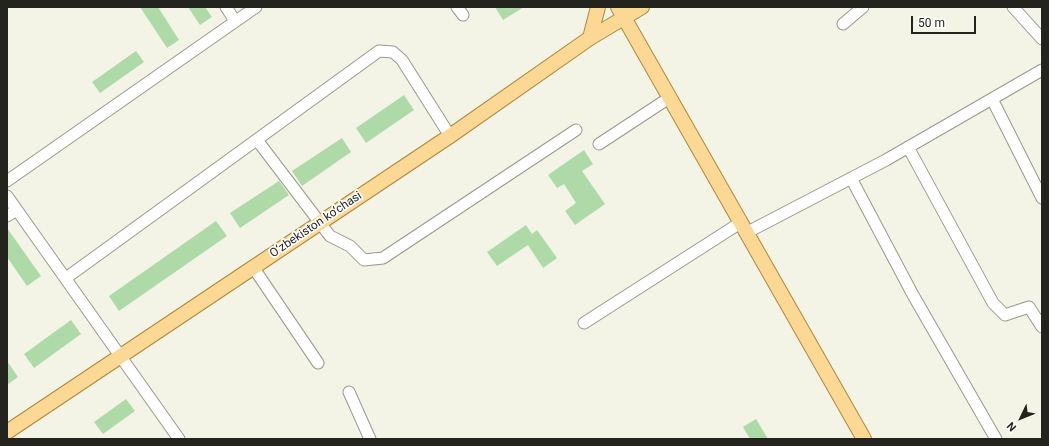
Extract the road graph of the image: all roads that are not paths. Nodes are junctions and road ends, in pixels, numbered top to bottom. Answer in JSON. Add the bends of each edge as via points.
{"nodes":[{"id":1,"x":226,"y":7,"type":"edge"},
{"id":2,"x":256,"y":7,"type":"edge"},
{"id":3,"x":598,"y":7,"type":"edge"},
{"id":4,"x":642,"y":7,"type":"edge"},
{"id":5,"x":863,"y":7,"type":"edge"},
{"id":6,"x":1013,"y":7,"type":"edge"},
{"id":7,"x":621,"y":13,"type":"edge"},
{"id":8,"x":235,"y":21,"type":"junction"},
{"id":9,"x":843,"y":24,"type":"dead end"},
{"id":10,"x":590,"y":38,"type":"junction"},
{"id":11,"x":1042,"y":39,"type":"edge"},
{"id":12,"x":1042,"y":70,"type":"edge"},
{"id":13,"x":669,"y":98,"type":"junction"},
{"id":14,"x":992,"y":99,"type":"junction"},
{"id":15,"x":576,"y":130,"type":"dead end"},
{"id":16,"x":450,"y":136,"type":"junction"},
{"id":17,"x":257,"y":140,"type":"junction"},
{"id":18,"x":599,"y":144,"type":"dead end"},
{"id":19,"x":908,"y":147,"type":"junction"},
{"id":20,"x":851,"y":178,"type":"junction"},
{"id":21,"x":7,"y":181,"type":"edge"},
{"id":22,"x":7,"y":196,"type":"edge"},
{"id":23,"x":1042,"y":198,"type":"edge"},
{"id":24,"x":17,"y":210,"type":"junction"},
{"id":25,"x":7,"y":216,"type":"edge"},
{"id":26,"x":320,"y":223,"type":"junction"},
{"id":27,"x":743,"y":228,"type":"junction"},
{"id":28,"x":253,"y":267,"type":"junction"},
{"id":29,"x":66,"y":278,"type":"junction"},
{"id":30,"x":584,"y":323,"type":"dead end"},
{"id":31,"x":1042,"y":326,"type":"edge"},
{"id":32,"x":121,"y":356,"type":"junction"},
{"id":33,"x":318,"y":363,"type":"dead end"},
{"id":34,"x":349,"y":392,"type":"dead end"},
{"id":35,"x":7,"y":432,"type":"edge"},
{"id":36,"x":180,"y":439,"type":"edge"},
{"id":37,"x":370,"y":439,"type":"edge"},
{"id":38,"x":864,"y":439,"type":"edge"},
{"id":39,"x":996,"y":439,"type":"edge"}],
"edges":[{"from":1,"to":8,"type":"street"},
{"from":2,"to":8,"type":"street"},
{"from":3,"to":10,"type":"main road"},
{"from":4,"to":7,"type":"main road","name":"O‘zbekiston ko‘chasi"},
{"from":5,"to":9,"type":"street"},
{"from":6,"to":11,"type":"street"},
{"from":7,"to":10,"type":"main road","name":"O‘zbekiston ko‘chasi"},
{"from":7,"to":13,"type":"main road"},
{"from":8,"to":21,"type":"street"},
{"from":10,"to":16,"type":"main road","name":"O‘zbekiston ko‘chasi"},
{"from":12,"to":14,"type":"street"},
{"from":13,"to":18,"type":"street"},
{"from":13,"to":27,"type":"main road"},
{"from":14,"to":19,"type":"street"},
{"from":14,"to":23,"type":"street"},
{"from":15,"to":26,"type":"street","via":[[383,258],[364,260],[350,246],[330,236]]},
{"from":16,"to":17,"type":"street","via":[[402,60],[393,52],[386,50],[379,51]]},
{"from":16,"to":26,"type":"main road","name":"O‘zbekiston ko‘chasi"},
{"from":17,"to":26,"type":"street"},
{"from":17,"to":29,"type":"street"},
{"from":19,"to":20,"type":"street"},
{"from":19,"to":31,"type":"street","via":[[993,303],[1005,316],[1029,307]]},
{"from":20,"to":27,"type":"street"},
{"from":20,"to":39,"type":"street","via":[[913,295]]},
{"from":22,"to":24,"type":"street"},
{"from":24,"to":25,"type":"street"},
{"from":24,"to":29,"type":"street"},
{"from":26,"to":28,"type":"main road","name":"O‘zbekiston ko‘chasi"},
{"from":27,"to":30,"type":"street"},
{"from":27,"to":38,"type":"main road"},
{"from":28,"to":32,"type":"main road","name":"O‘zbekiston ko‘chasi"},
{"from":28,"to":33,"type":"street"},
{"from":29,"to":32,"type":"street"},
{"from":32,"to":35,"type":"main road","name":"O‘zbekiston ko‘chasi"},
{"from":32,"to":36,"type":"street"},
{"from":34,"to":37,"type":"street"}]}
